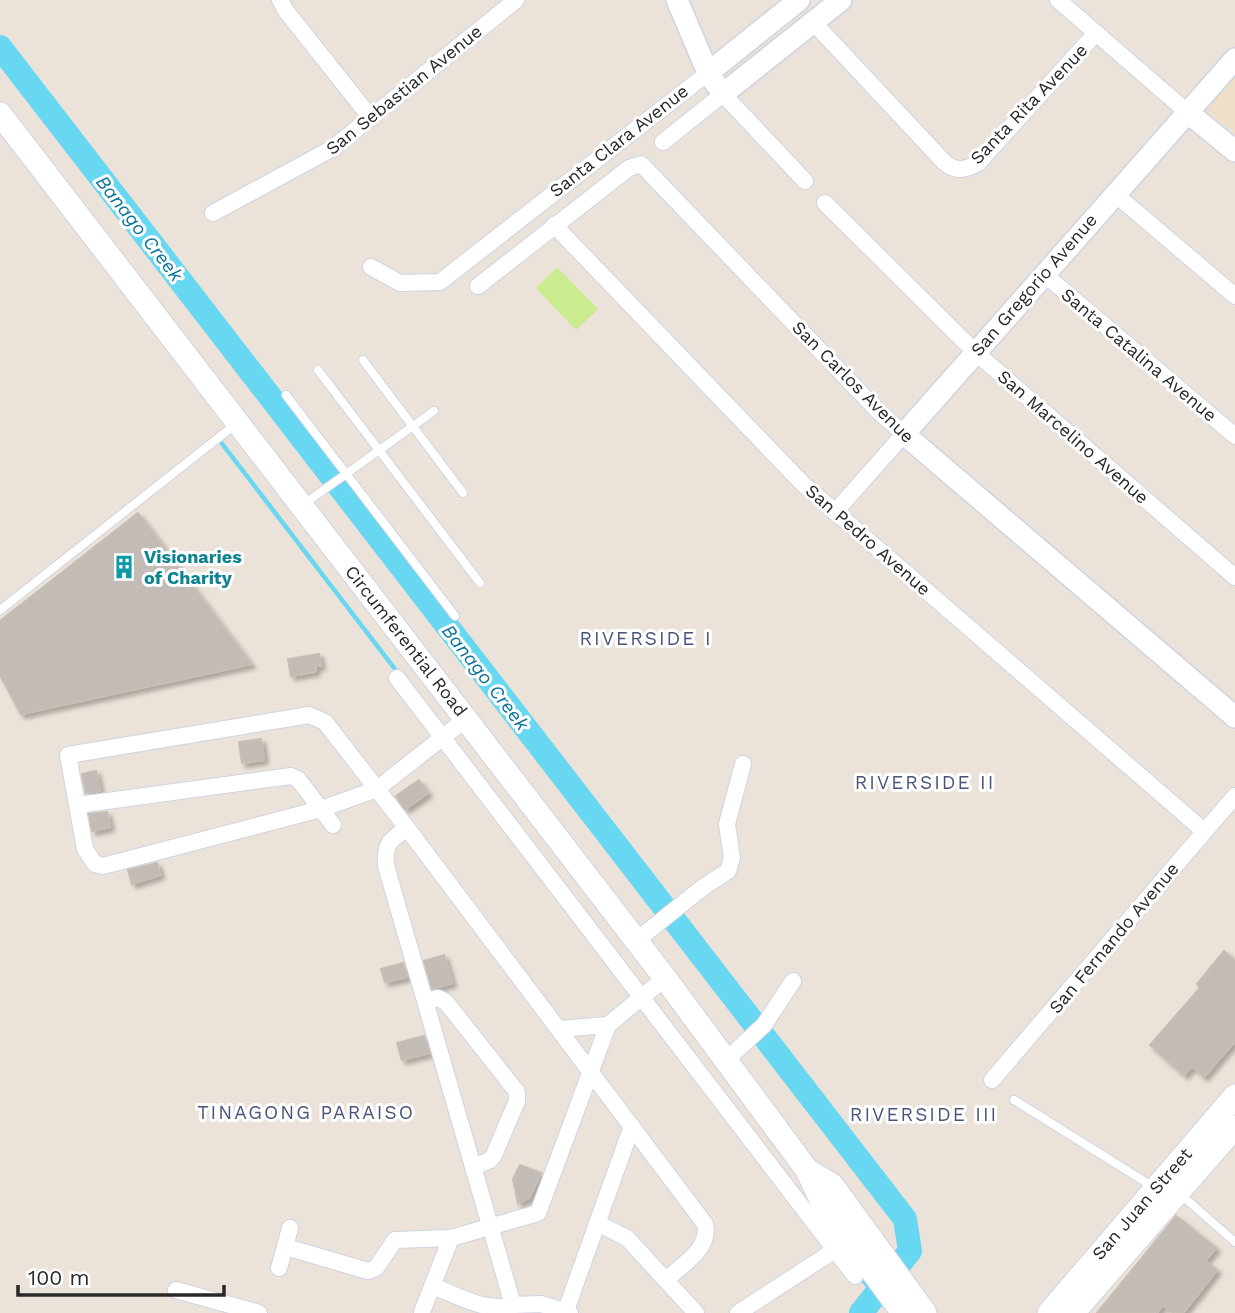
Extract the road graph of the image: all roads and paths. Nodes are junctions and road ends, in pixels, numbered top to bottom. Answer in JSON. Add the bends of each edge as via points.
{"nodes":[{"id":1,"x":280,"y":0,"type":"edge"},
{"id":2,"x":516,"y":0,"type":"edge"},
{"id":3,"x":677,"y":0,"type":"edge"},
{"id":4,"x":799,"y":0,"type":"edge"},
{"id":5,"x":841,"y":0,"type":"edge"},
{"id":6,"x":1058,"y":0,"type":"edge"},
{"id":7,"x":813,"y":22,"type":"junction"},
{"id":8,"x":1097,"y":33,"type":"junction"},
{"id":9,"x":1235,"y":59,"type":"edge"},
{"id":10,"x":708,"y":73,"type":"junction"},
{"id":11,"x":723,"y":94,"type":"junction"},
{"id":12,"x":1186,"y":111,"type":"junction"},
{"id":13,"x":0,"y":114,"type":"edge"},
{"id":14,"x":371,"y":118,"type":"junction"},
{"id":15,"x":663,"y":142,"type":"dead end"},
{"id":16,"x":1235,"y":151,"type":"edge"},
{"id":17,"x":806,"y":181,"type":"dead end"},
{"id":18,"x":1114,"y":193,"type":"junction"},
{"id":19,"x":825,"y":203,"type":"dead end"},
{"id":20,"x":213,"y":213,"type":"dead end"},
{"id":21,"x":554,"y":225,"type":"junction"},
{"id":22,"x":371,"y":267,"type":"dead end"},
{"id":23,"x":1044,"y":274,"type":"junction"},
{"id":24,"x":478,"y":286,"type":"dead end"},
{"id":25,"x":1235,"y":296,"type":"edge"},
{"id":26,"x":975,"y":352,"type":"junction"},
{"id":27,"x":363,"y":360,"type":"dead end"},
{"id":28,"x":318,"y":370,"type":"dead end"},
{"id":29,"x":286,"y":395,"type":"dead end"},
{"id":30,"x":434,"y":411,"type":"dead end"},
{"id":31,"x":238,"y":422,"type":"junction"},
{"id":32,"x":413,"y":426,"type":"junction"},
{"id":33,"x":904,"y":434,"type":"junction"},
{"id":34,"x":1235,"y":436,"type":"edge"},
{"id":35,"x":380,"y":451,"type":"junction"},
{"id":36,"x":344,"y":477,"type":"junction"},
{"id":37,"x":463,"y":493,"type":"dead end"},
{"id":38,"x":302,"y":506,"type":"junction"},
{"id":39,"x":835,"y":512,"type":"junction"},
{"id":40,"x":1235,"y":576,"type":"edge"},
{"id":41,"x":480,"y":583,"type":"dead end"},
{"id":42,"x":0,"y":610,"type":"edge"},
{"id":43,"x":455,"y":616,"type":"dead end"},
{"id":44,"x":397,"y":678,"type":"dead end"},
{"id":45,"x":1235,"y":717,"type":"edge"},
{"id":46,"x":452,"y":731,"type":"junction"},
{"id":47,"x":743,"y":764,"type":"dead end"},
{"id":48,"x":377,"y":789,"type":"junction"},
{"id":49,"x":1235,"y":796,"type":"edge"},
{"id":50,"x":78,"y":805,"type":"junction"},
{"id":51,"x":321,"y":809,"type":"junction"},
{"id":52,"x":333,"y":825,"type":"dead end"},
{"id":53,"x":407,"y":828,"type":"junction"},
{"id":54,"x":1204,"y":831,"type":"junction"},
{"id":55,"x":535,"y":839,"type":"junction"},
{"id":56,"x":637,"y":940,"type":"junction"},
{"id":57,"x":793,"y":981,"type":"dead end"},
{"id":58,"x":650,"y":991,"type":"junction"},
{"id":59,"x":426,"y":1001,"type":"junction"},
{"id":60,"x":608,"y":1026,"type":"junction"},
{"id":61,"x":559,"y":1029,"type":"junction"},
{"id":62,"x":726,"y":1060,"type":"junction"},
{"id":63,"x":592,"y":1073,"type":"junction"},
{"id":64,"x":992,"y":1080,"type":"dead end"},
{"id":65,"x":1235,"y":1096,"type":"edge"},
{"id":66,"x":1014,"y":1100,"type":"dead end"},
{"id":67,"x":632,"y":1126,"type":"junction"},
{"id":68,"x":1235,"y":1127,"type":"edge"},
{"id":69,"x":768,"y":1145,"type":"junction"},
{"id":70,"x":472,"y":1167,"type":"junction"},
{"id":71,"x":1168,"y":1194,"type":"junction"},
{"id":72,"x":597,"y":1223,"type":"junction"},
{"id":73,"x":491,"y":1227,"type":"junction"},
{"id":74,"x":290,"y":1228,"type":"dead end"},
{"id":75,"x":451,"y":1238,"type":"junction"},
{"id":76,"x":1235,"y":1242,"type":"edge"},
{"id":77,"x":286,"y":1247,"type":"junction"},
{"id":78,"x":835,"y":1250,"type":"junction"},
{"id":79,"x":865,"y":1261,"type":"junction"},
{"id":80,"x":279,"y":1268,"type":"dead end"},
{"id":81,"x":667,"y":1279,"type":"junction"},
{"id":82,"x":433,"y":1286,"type":"junction"},
{"id":83,"x":176,"y":1290,"type":"dead end"},
{"id":84,"x":513,"y":1305,"type":"junction"},
{"id":85,"x":909,"y":1307,"type":"edge"},
{"id":86,"x":422,"y":1312,"type":"edge"},
{"id":87,"x":567,"y":1312,"type":"edge"},
{"id":88,"x":259,"y":1313,"type":"edge"},
{"id":89,"x":696,"y":1313,"type":"edge"},
{"id":90,"x":738,"y":1313,"type":"edge"},
{"id":91,"x":1049,"y":1313,"type":"edge"},
{"id":92,"x":1073,"y":1313,"type":"edge"}],
"edges":[{"from":1,"to":14,"type":"street"},
{"from":2,"to":14,"type":"street","name":"San Sebastian Avenue"},
{"from":3,"to":10,"type":"street"},
{"from":4,"to":10,"type":"street","name":"Santa Clara Avenue"},
{"from":5,"to":7,"type":"street","name":"Santa Clara Avenue"},
{"from":6,"to":8,"type":"street"},
{"from":7,"to":8,"type":"street","name":"Santa Rita Avenue","via":[[946,163],[962,170],[978,163]]},
{"from":7,"to":11,"type":"street","name":"Santa Clara Avenue"},
{"from":8,"to":12,"type":"street"},
{"from":9,"to":12,"type":"street","name":"San Gregorio Avenue"},
{"from":10,"to":11,"type":"street"},
{"from":10,"to":22,"type":"street","name":"Santa Clara Avenue","via":[[440,282],[400,283]]},
{"from":11,"to":15,"type":"street","name":"Santa Clara Avenue"},
{"from":11,"to":17,"type":"street"},
{"from":12,"to":16,"type":"street"},
{"from":12,"to":18,"type":"street","name":"San Gregorio Avenue"},
{"from":13,"to":31,"type":"main road","name":"Circumferential Road"},
{"from":14,"to":20,"type":"street","name":"San Sebastian Avenue","via":[[311,162]]},
{"from":18,"to":23,"type":"street","name":"San Gregorio Avenue"},
{"from":18,"to":25,"type":"street"},
{"from":19,"to":26,"type":"street","name":"San Marcelino Avenue"},
{"from":21,"to":24,"type":"street","name":"San Carlos Avenue"},
{"from":21,"to":33,"type":"street","name":"San Carlos Avenue","via":[[640,164]]},
{"from":21,"to":39,"type":"street","name":"San Pedro Avenue","via":[[739,420]]},
{"from":23,"to":26,"type":"street","name":"San Gregorio Avenue"},
{"from":23,"to":34,"type":"street","name":"Santa Catalina Avenue"},
{"from":26,"to":33,"type":"street","name":"San Gregorio Avenue"},
{"from":26,"to":40,"type":"street","name":"San Marcelino Avenue"},
{"from":27,"to":32,"type":"lane"},
{"from":28,"to":35,"type":"lane"},
{"from":29,"to":36,"type":"lane"},
{"from":30,"to":32,"type":"lane"},
{"from":31,"to":38,"type":"main road","name":"Circumferential Road"},
{"from":31,"to":42,"type":"lane"},
{"from":32,"to":35,"type":"lane"},
{"from":32,"to":37,"type":"lane"},
{"from":33,"to":39,"type":"street","name":"San Gregorio Avenue"},
{"from":33,"to":45,"type":"street","name":"San Carlos Avenue"},
{"from":35,"to":36,"type":"lane"},
{"from":35,"to":41,"type":"lane"},
{"from":36,"to":38,"type":"lane"},
{"from":36,"to":43,"type":"lane"},
{"from":38,"to":46,"type":"main road","name":"Circumferential Road"},
{"from":39,"to":54,"type":"street","name":"San Pedro Avenue"},
{"from":44,"to":46,"type":"street"},
{"from":46,"to":48,"type":"street"},
{"from":46,"to":55,"type":"main road","name":"Circumferential Road"},
{"from":47,"to":56,"type":"street","via":[[727,824],[732,858],[728,872]]},
{"from":48,"to":50,"type":"street","via":[[325,722],[309,715],[76,751],[67,761]]},
{"from":48,"to":51,"type":"street"},
{"from":48,"to":53,"type":"street"},
{"from":49,"to":54,"type":"street","name":"San Fernando Avenue"},
{"from":50,"to":51,"type":"street","via":[[280,775],[298,779]]},
{"from":50,"to":51,"type":"street","via":[[85,849],[95,864],[103,866]]},
{"from":51,"to":52,"type":"street"},
{"from":53,"to":59,"type":"street","via":[[388,841],[384,852]]},
{"from":53,"to":61,"type":"street"},
{"from":54,"to":64,"type":"street","name":"San Fernando Avenue"},
{"from":55,"to":56,"type":"main road","name":"Circumferential Road"},
{"from":55,"to":58,"type":"street"},
{"from":56,"to":58,"type":"main road","name":"Circumferential Road"},
{"from":57,"to":62,"type":"street","via":[[758,1030]]},
{"from":58,"to":60,"type":"street"},
{"from":58,"to":62,"type":"main road","name":"Circumferential Road"},
{"from":58,"to":69,"type":"street"},
{"from":59,"to":70,"type":"street"},
{"from":59,"to":70,"type":"street","via":[[438,998],[446,1002],[517,1092],[494,1155]]},
{"from":60,"to":61,"type":"street"},
{"from":60,"to":63,"type":"street"},
{"from":61,"to":63,"type":"street"},
{"from":62,"to":69,"type":"main road","name":"Circumferential Road"},
{"from":63,"to":67,"type":"street"},
{"from":63,"to":73,"type":"street","via":[[542,1208],[533,1216]]},
{"from":65,"to":71,"type":"main road","name":"San Juan Street"},
{"from":66,"to":71,"type":"lane"},
{"from":67,"to":72,"type":"street"},
{"from":67,"to":81,"type":"street","via":[[699,1214],[708,1234]]},
{"from":68,"to":71,"type":"main road","name":"San Juan Street"},
{"from":69,"to":78,"type":"street"},
{"from":69,"to":79,"type":"main road","name":"Circumferential Road","via":[[807,1170],[824,1206]]},
{"from":70,"to":73,"type":"street"},
{"from":71,"to":76,"type":"lane"},
{"from":71,"to":91,"type":"main road","name":"San Juan Street"},
{"from":71,"to":92,"type":"main road","name":"San Juan Street"},
{"from":72,"to":81,"type":"street","via":[[621,1232]]},
{"from":72,"to":87,"type":"street"},
{"from":73,"to":75,"type":"street"},
{"from":73,"to":84,"type":"street"},
{"from":74,"to":77,"type":"street"},
{"from":75,"to":77,"type":"street","via":[[395,1240],[376,1268],[368,1271]]},
{"from":75,"to":82,"type":"street"},
{"from":77,"to":80,"type":"street"},
{"from":78,"to":79,"type":"street"},
{"from":78,"to":90,"type":"street"},
{"from":79,"to":85,"type":"main road","name":"Circumferential Road"},
{"from":81,"to":89,"type":"street"},
{"from":82,"to":84,"type":"street","via":[[487,1308]]},
{"from":82,"to":86,"type":"street"},
{"from":83,"to":88,"type":"street"},
{"from":84,"to":87,"type":"street","via":[[541,1304]]}]}
